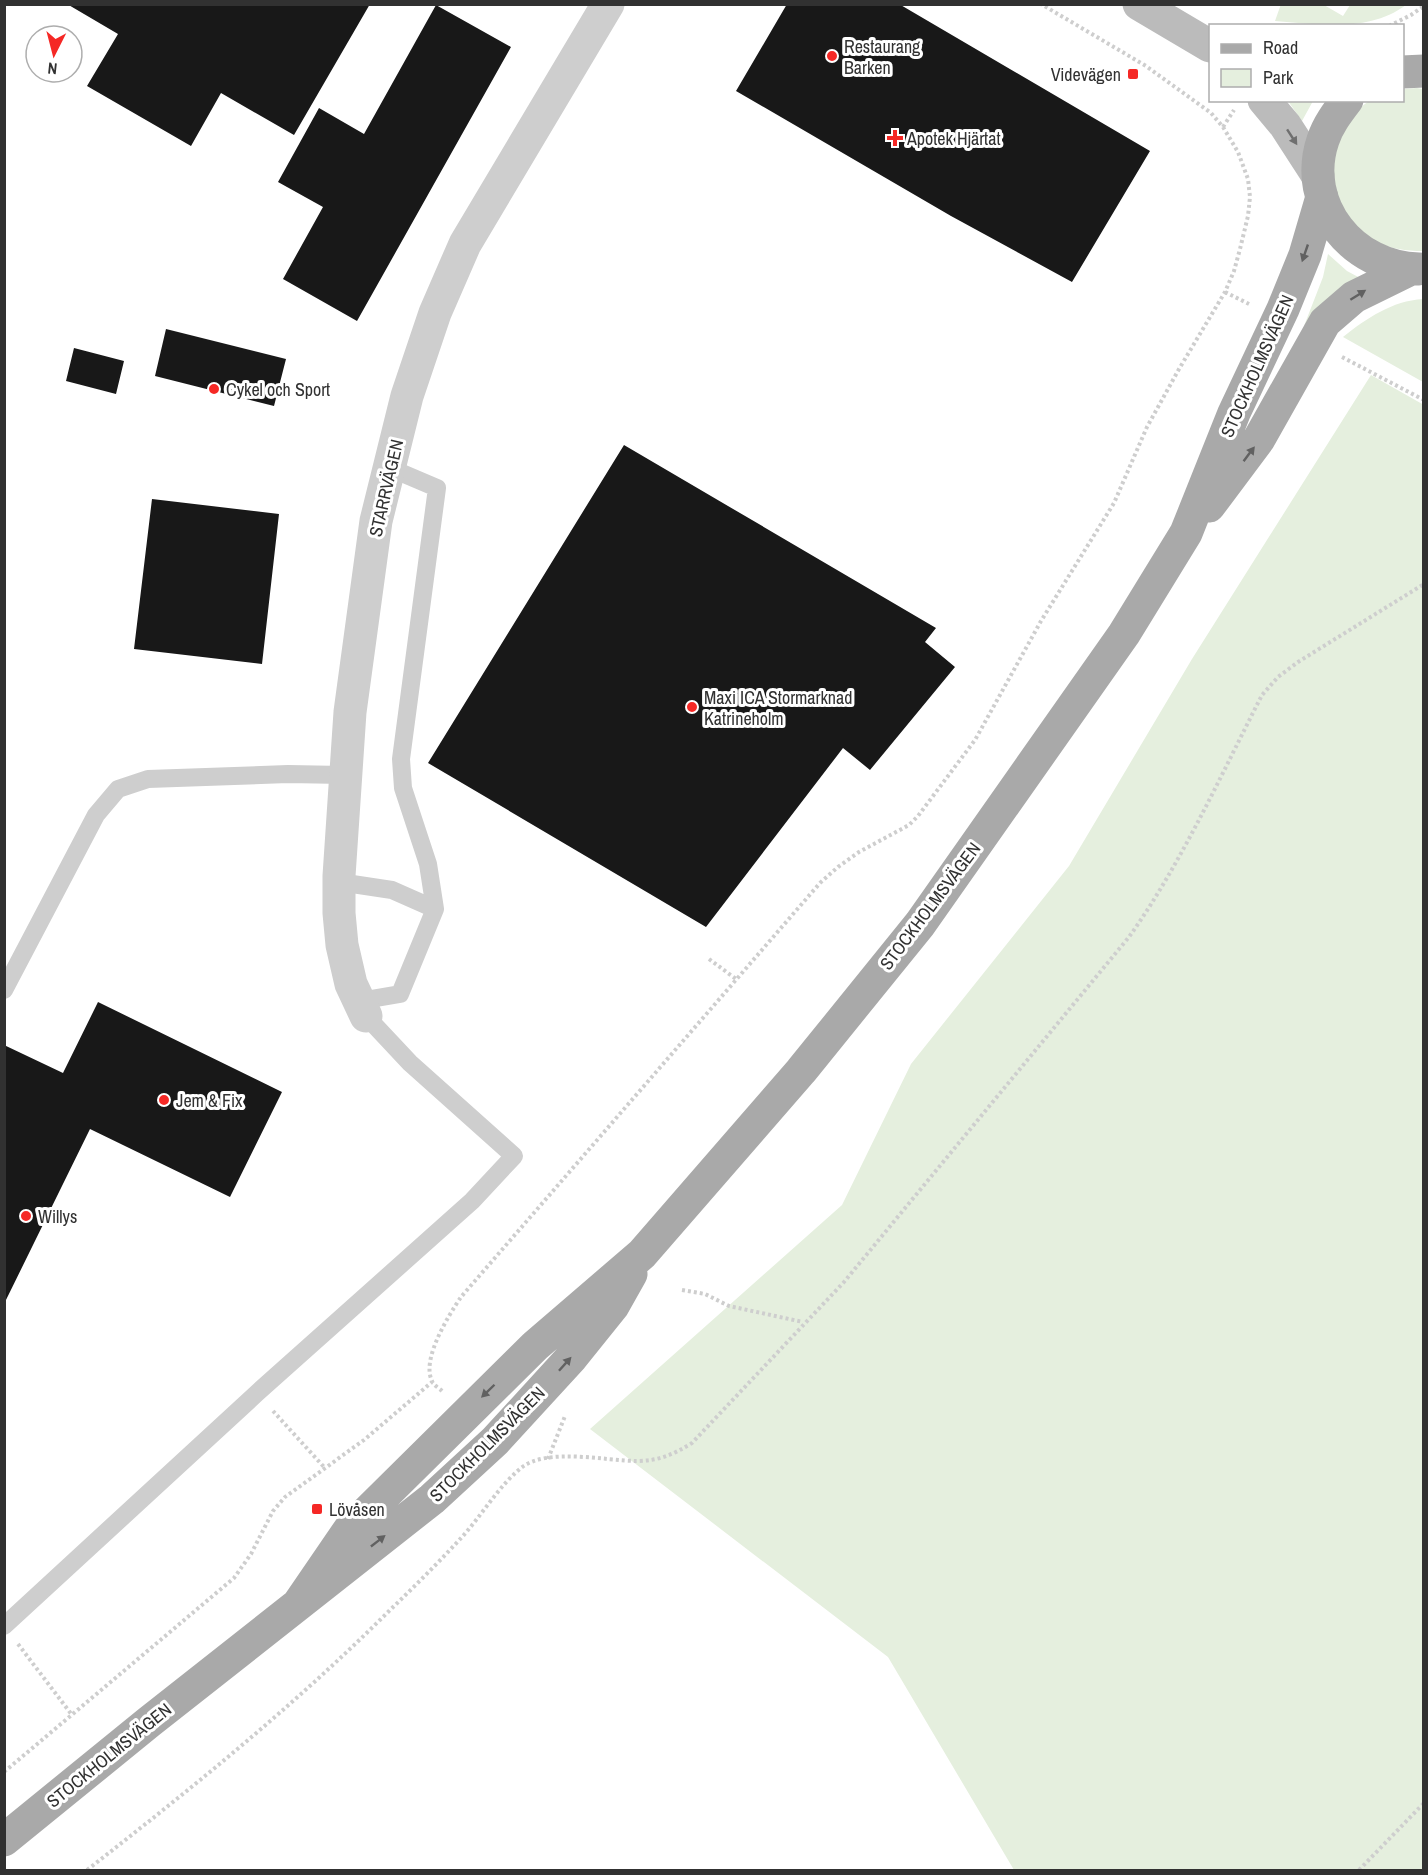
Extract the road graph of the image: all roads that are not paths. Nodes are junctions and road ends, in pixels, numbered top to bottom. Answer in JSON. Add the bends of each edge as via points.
{"nodes":[{"id":1,"x":608,"y":4,"type":"edge"},
{"id":2,"x":1139,"y":4,"type":"edge"},
{"id":3,"x":1209,"y":45,"type":"edge"},
{"id":4,"x":1266,"y":102,"type":"edge"},
{"id":5,"x":1346,"y":102,"type":"edge"},
{"id":6,"x":1320,"y":187,"type":"junction"},
{"id":7,"x":1417,"y":269,"type":"edge"},
{"id":8,"x":390,"y":468,"type":"junction"},
{"id":9,"x":1186,"y":532,"type":"junction"},
{"id":10,"x":344,"y":775,"type":"junction"},
{"id":11,"x":339,"y":882,"type":"junction"},
{"id":12,"x":435,"y":909,"type":"junction"},
{"id":13,"x":4,"y":990,"type":"edge"},
{"id":14,"x":362,"y":1008,"type":"junction"},
{"id":15,"x":8,"y":1631,"type":"edge"},
{"id":16,"x":4,"y":1840,"type":"edge"}],
"edges":[{"from":1,"to":8,"type":"street","name":"STARRVÄGEN","via":[[465,244],[435,313],[407,396]]},
{"from":2,"to":3,"type":"street"},
{"from":4,"to":6,"type":"street","one_way":true,"via":[[1285,125]]},
{"from":5,"to":6,"type":"main road","name":"STOCKHOLMSVÄGEN","via":[[1322,142]]},
{"from":6,"to":7,"type":"main road","via":[[1335,225],[1359,250],[1390,265]]},
{"from":6,"to":9,"type":"main road","name":"STOCKHOLMSVÄGEN","one_way":true,"via":[[1297,277],[1234,413]]},
{"from":9,"to":7,"type":"main road","name":"STOCKHOLMSVÄGEN","one_way":true,"via":[[1259,440],[1325,322],[1354,297]]},
{"from":8,"to":10,"type":"street","name":"STARRVÄGEN","via":[[376,521]]},
{"from":8,"to":12,"type":"lane","via":[[437,488],[400,759],[403,788],[428,864]]},
{"from":9,"to":16,"type":"main road","name":"STOCKHOLMSVÄGEN","via":[[1124,634],[920,924],[801,1071],[642,1254],[535,1346],[349,1530],[299,1603]]},
{"from":10,"to":11,"type":"street","name":"STARRVÄGEN"},
{"from":10,"to":13,"type":"lane","via":[[148,779],[118,789],[96,814]]},
{"from":11,"to":12,"type":"lane","via":[[392,890]]},
{"from":11,"to":14,"type":"street","name":"STARRVÄGEN","via":[[342,945],[351,984]]},
{"from":12,"to":14,"type":"lane","via":[[400,994]]},
{"from":14,"to":15,"type":"lane","via":[[410,1063],[514,1156],[472,1201],[257,1393]]}]}
